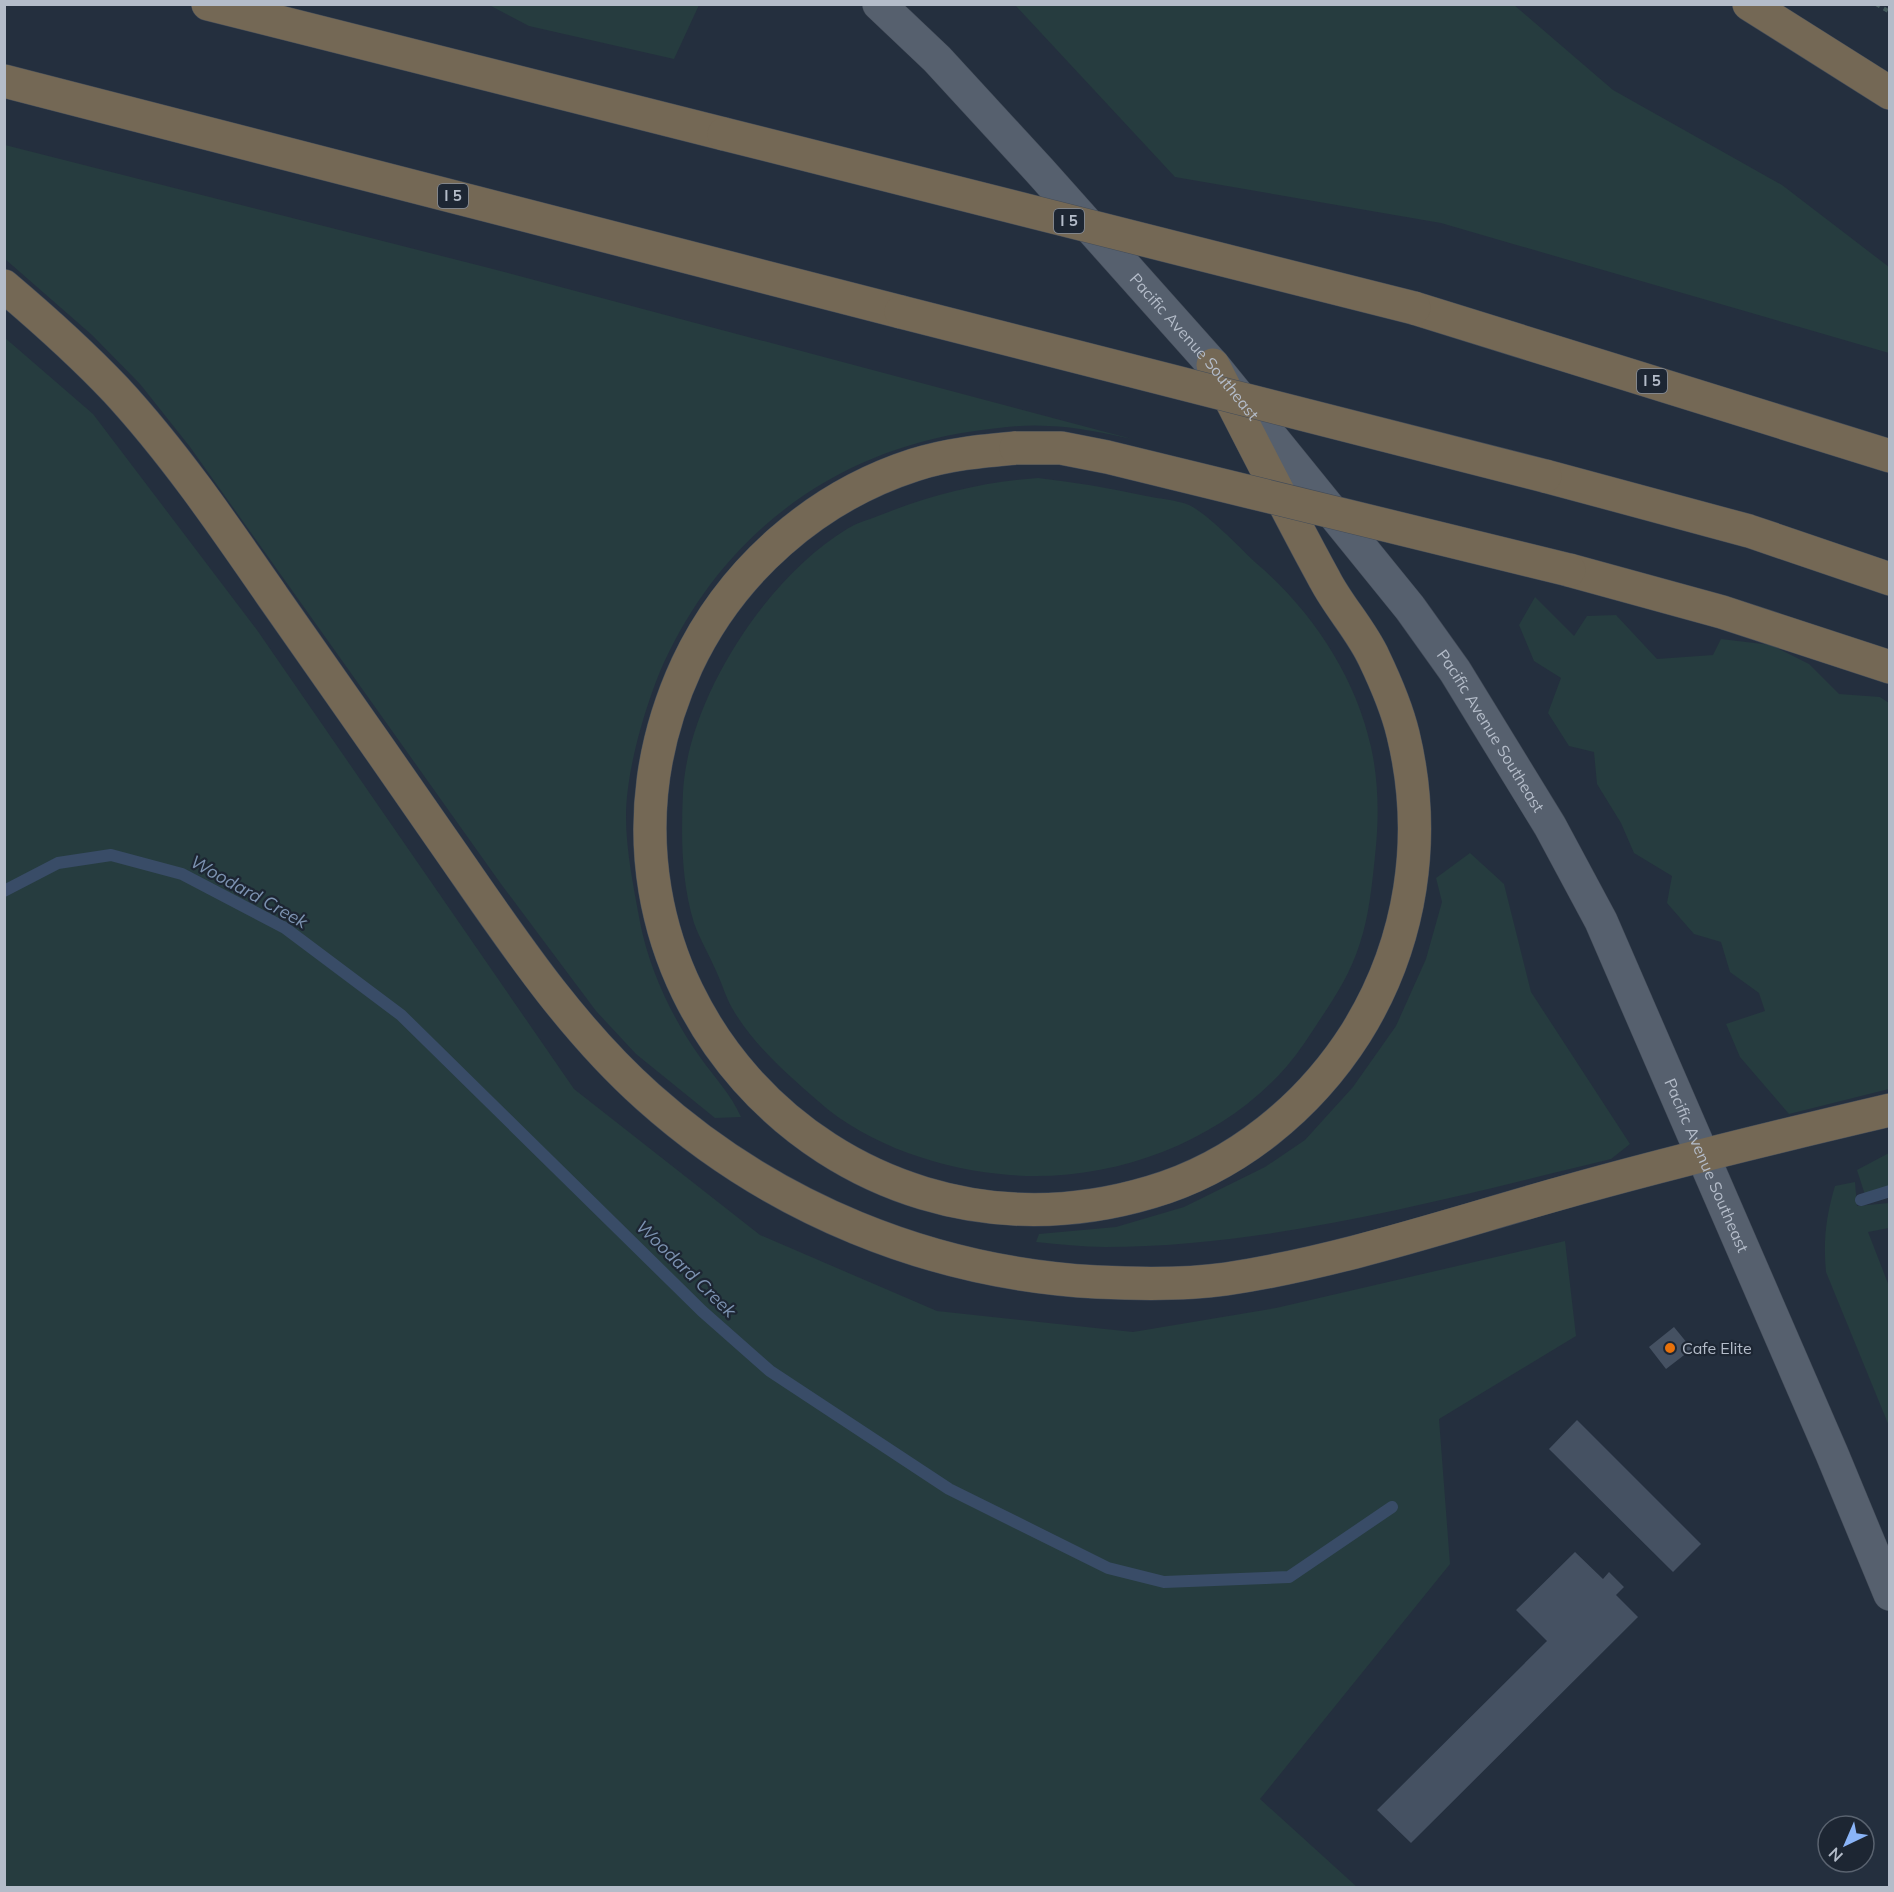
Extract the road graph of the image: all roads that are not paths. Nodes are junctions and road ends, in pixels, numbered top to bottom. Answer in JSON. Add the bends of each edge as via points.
{"nodes":[{"id":1,"x":208,"y":4,"type":"edge"},
{"id":2,"x":879,"y":4,"type":"edge"},
{"id":3,"x":1749,"y":4,"type":"edge"},
{"id":4,"x":4,"y":81,"type":"edge"},
{"id":5,"x":1890,"y":93,"type":"edge"},
{"id":6,"x":4,"y":285,"type":"edge"},
{"id":7,"x":1213,"y":365,"type":"junction"},
{"id":8,"x":1890,"y":456,"type":"edge"},
{"id":9,"x":1890,"y":579,"type":"edge"},
{"id":10,"x":1890,"y":667,"type":"edge"},
{"id":11,"x":1890,"y":1110,"type":"edge"},
{"id":12,"x":1703,"y":1156,"type":"junction"},
{"id":13,"x":1890,"y":1594,"type":"edge"}],
"edges":[{"from":1,"to":8,"type":"highway","number":"I 5","bridge":true,"via":[[1414,308]]},
{"from":2,"to":7,"type":"main road","name":"Pacific Avenue Southeast","via":[[976,102]]},
{"from":3,"to":5,"type":"highway"},
{"from":4,"to":9,"type":"highway","number":"I 5","bridge":true,"via":[[1545,476],[1749,531]]},
{"from":6,"to":12,"type":"highway","via":[[67,340],[118,392],[196,487],[527,960],[588,1037],[646,1095],[707,1145],[841,1223],[912,1250],[987,1270],[1142,1284],[1224,1279],[1348,1254]]},
{"from":7,"to":10,"type":"highway","bridge":true,"via":[[1328,586],[1373,655],[1402,730],[1415,805],[1415,854],[1407,910],[1390,966],[1373,1005],[1340,1058],[1294,1109],[1257,1139],[1172,1186],[1077,1209],[1021,1211],[935,1198],[887,1182],[841,1159],[792,1124],[730,1061],[682,980],[666,936],[651,850],[655,767],[665,722],[696,646],[747,574],[786,536],[815,513],[882,477],[968,452],[1061,448],[1107,457],[1569,570],[1722,612]]},
{"from":7,"to":12,"type":"main road","name":"Pacific Avenue Southeast","via":[[1410,608],[1498,739],[1600,921]]},
{"from":11,"to":12,"type":"highway"},
{"from":12,"to":13,"type":"main road","name":"Pacific Avenue Southeast"}]}
